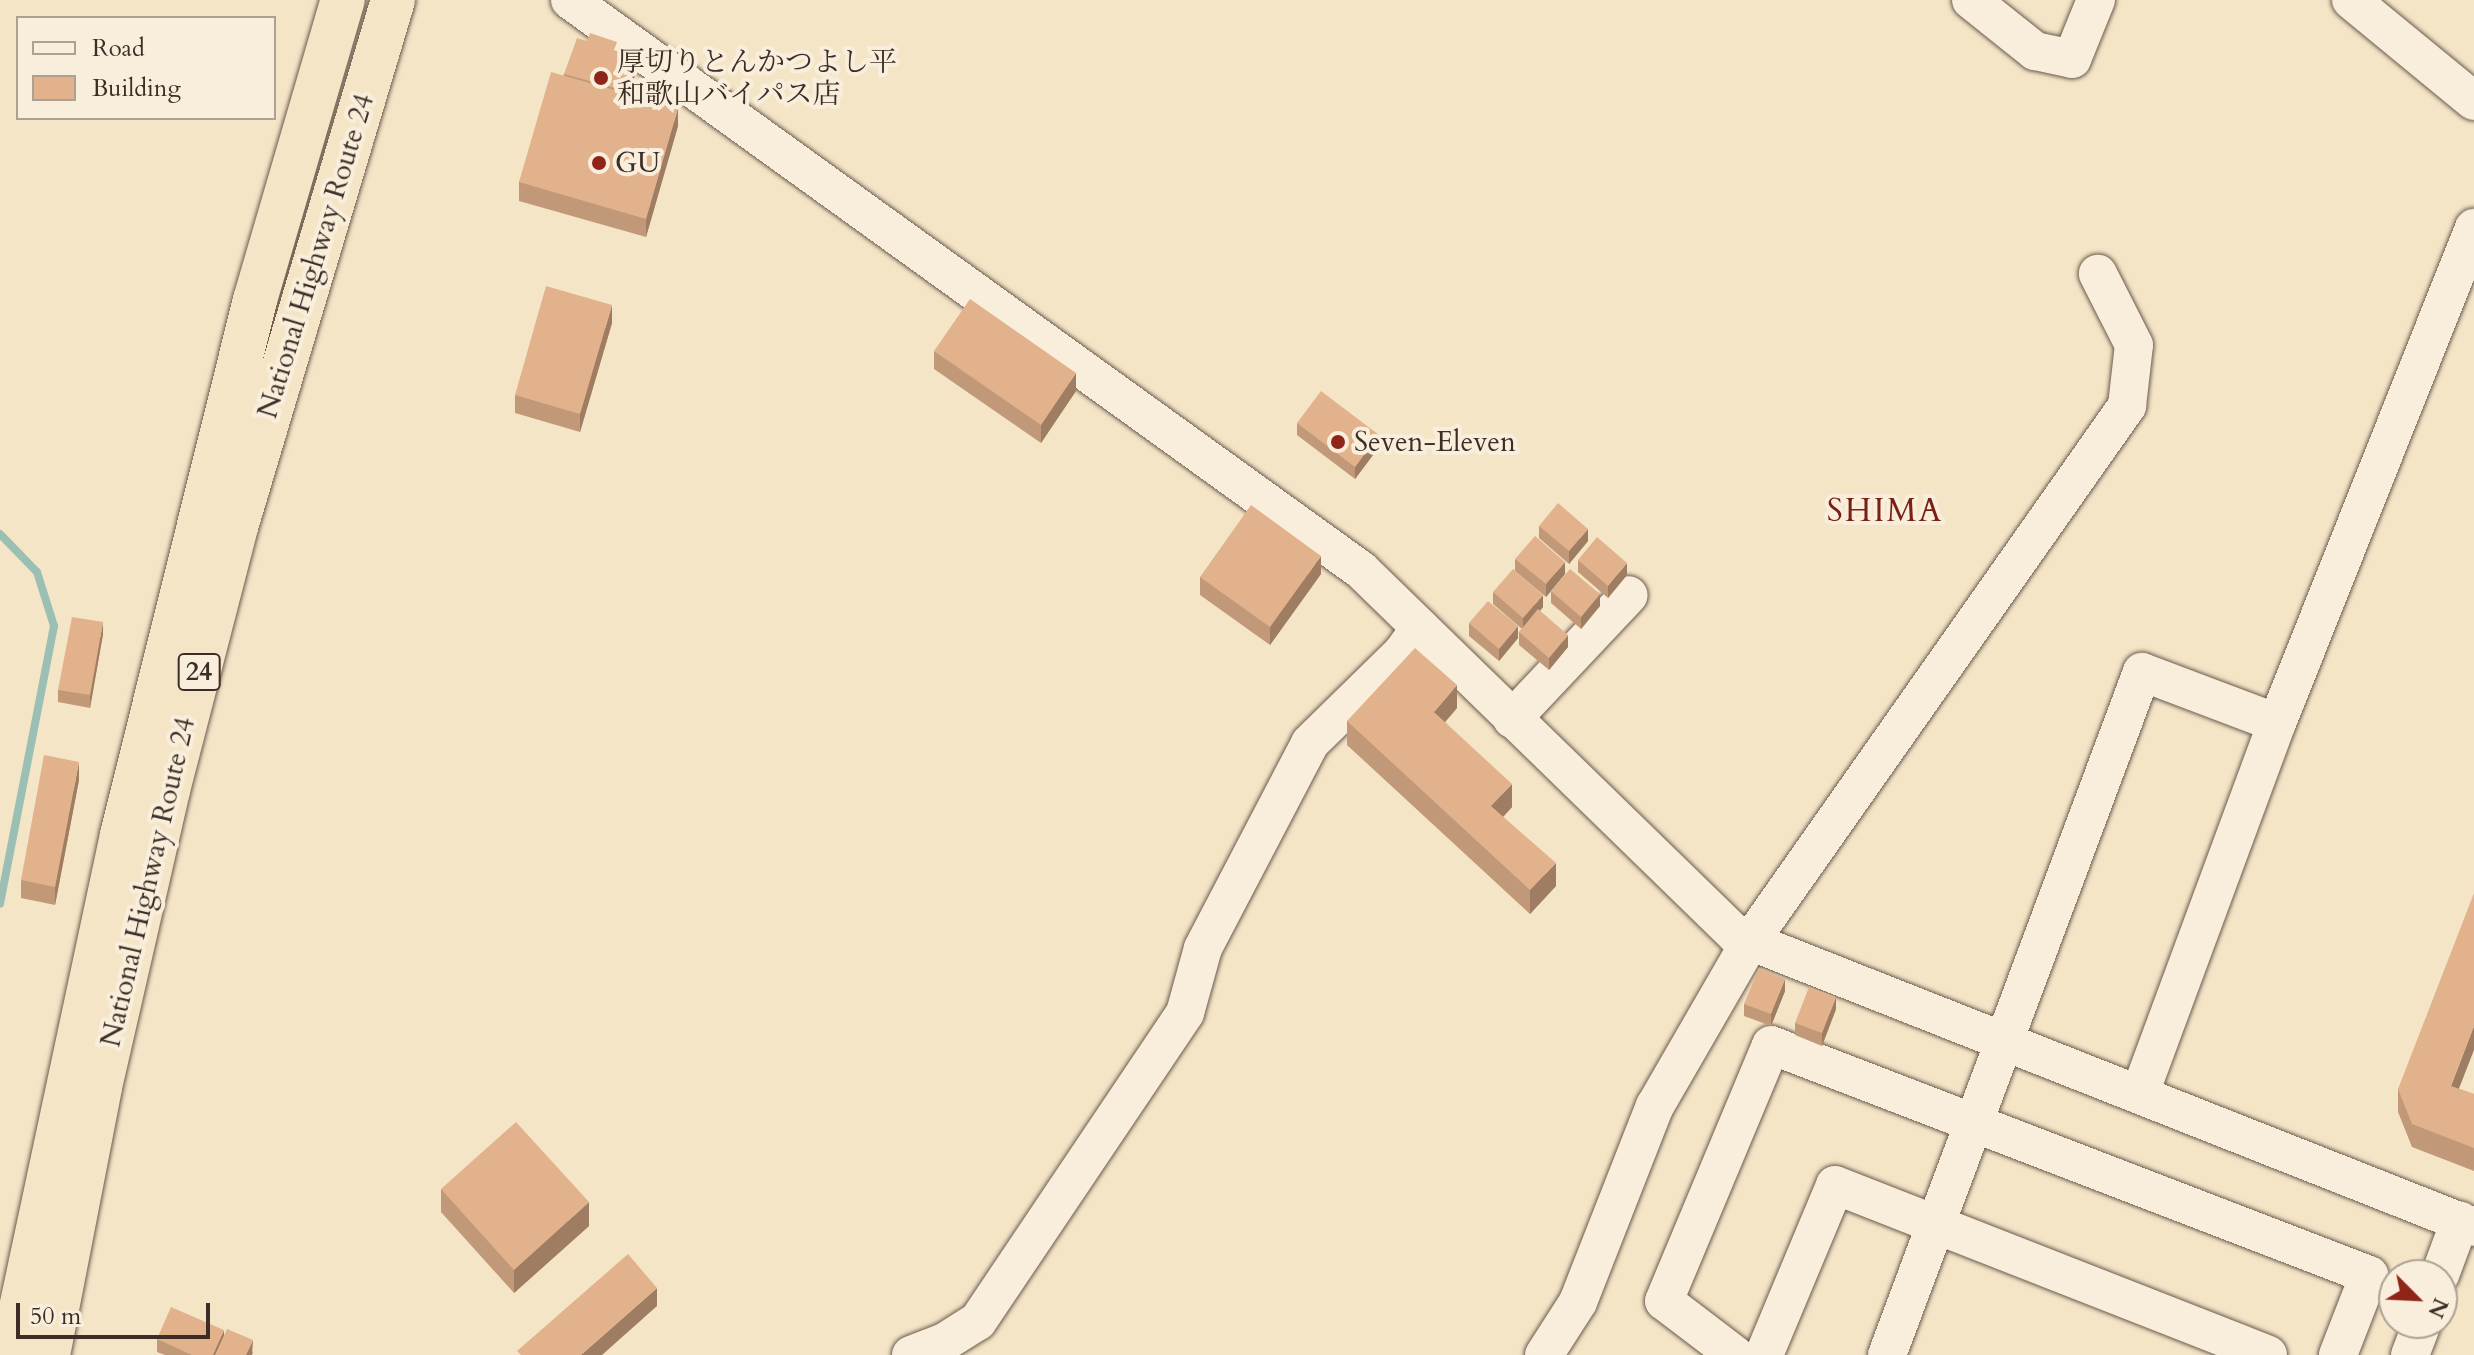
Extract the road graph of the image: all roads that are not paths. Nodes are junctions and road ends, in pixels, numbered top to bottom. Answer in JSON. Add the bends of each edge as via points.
{"nodes":[{"id":1,"x":343,"y":0,"type":"edge"},
{"id":2,"x":393,"y":0,"type":"edge"},
{"id":3,"x":570,"y":0,"type":"edge"},
{"id":4,"x":1971,"y":0,"type":"edge"},
{"id":5,"x":2096,"y":0,"type":"edge"},
{"id":6,"x":2369,"y":7,"type":"edge"},
{"id":7,"x":2474,"y":101,"type":"edge"},
{"id":8,"x":2474,"y":228,"type":"edge"},
{"id":9,"x":2098,"y":274,"type":"dead end"},
{"id":10,"x":1629,"y":595,"type":"dead end"},
{"id":11,"x":1420,"y":628,"type":"junction"},
{"id":12,"x":1512,"y":719,"type":"junction"},
{"id":13,"x":2277,"y":723,"type":"junction"},
{"id":14,"x":1749,"y":943,"type":"junction"},
{"id":15,"x":2008,"y":1043,"type":"junction"},
{"id":16,"x":2140,"y":1093,"type":"junction"},
{"id":17,"x":1977,"y":1123,"type":"junction"},
{"id":18,"x":2467,"y":1224,"type":"edge"},
{"id":19,"x":1937,"y":1227,"type":"junction"},
{"id":20,"x":2448,"y":1259,"type":"edge"},
{"id":21,"x":11,"y":1355,"type":"edge"},
{"id":22,"x":48,"y":1355,"type":"edge"},
{"id":23,"x":911,"y":1355,"type":"edge"},
{"id":24,"x":1544,"y":1355,"type":"edge"},
{"id":25,"x":1735,"y":1355,"type":"edge"},
{"id":26,"x":1764,"y":1355,"type":"edge"},
{"id":27,"x":1887,"y":1355,"type":"edge"},
{"id":28,"x":2268,"y":1355,"type":"edge"},
{"id":29,"x":2338,"y":1355,"type":"edge"}],
"edges":[{"from":1,"to":21,"type":"highway","name":"National Highway Route 24","number":"24","via":[[255,300],[122,835]]},
{"from":2,"to":22,"type":"highway","name":"National Highway Route 24","number":"24","via":[[236,527],[168,790],[100,1087]]},
{"from":3,"to":11,"type":"street","via":[[1361,570]]},
{"from":4,"to":5,"type":"street","via":[[2035,51],[2072,59]]},
{"from":6,"to":7,"type":"street"},
{"from":8,"to":13,"type":"street"},
{"from":9,"to":14,"type":"street","via":[[2134,345],[2127,406]]},
{"from":10,"to":12,"type":"street"},
{"from":11,"to":12,"type":"street"},
{"from":11,"to":23,"type":"street","via":[[1402,653],[1310,743],[1203,948],[1185,1013],[978,1321]]},
{"from":12,"to":14,"type":"street","via":[[1708,913]]},
{"from":13,"to":15,"type":"street","via":[[2142,672]]},
{"from":13,"to":16,"type":"street"},
{"from":14,"to":15,"type":"street"},
{"from":14,"to":24,"type":"street","via":[[1655,1106],[1578,1302]]},
{"from":15,"to":16,"type":"street"},
{"from":15,"to":17,"type":"street"},
{"from":16,"to":18,"type":"street"},
{"from":17,"to":19,"type":"street"},
{"from":17,"to":25,"type":"street","via":[[1771,1045],[1664,1301]]},
{"from":17,"to":29,"type":"street","via":[[2369,1275]]},
{"from":18,"to":20,"type":"street"},
{"from":19,"to":26,"type":"street","via":[[1835,1185]]},
{"from":19,"to":27,"type":"street"},
{"from":19,"to":28,"type":"street"}]}
